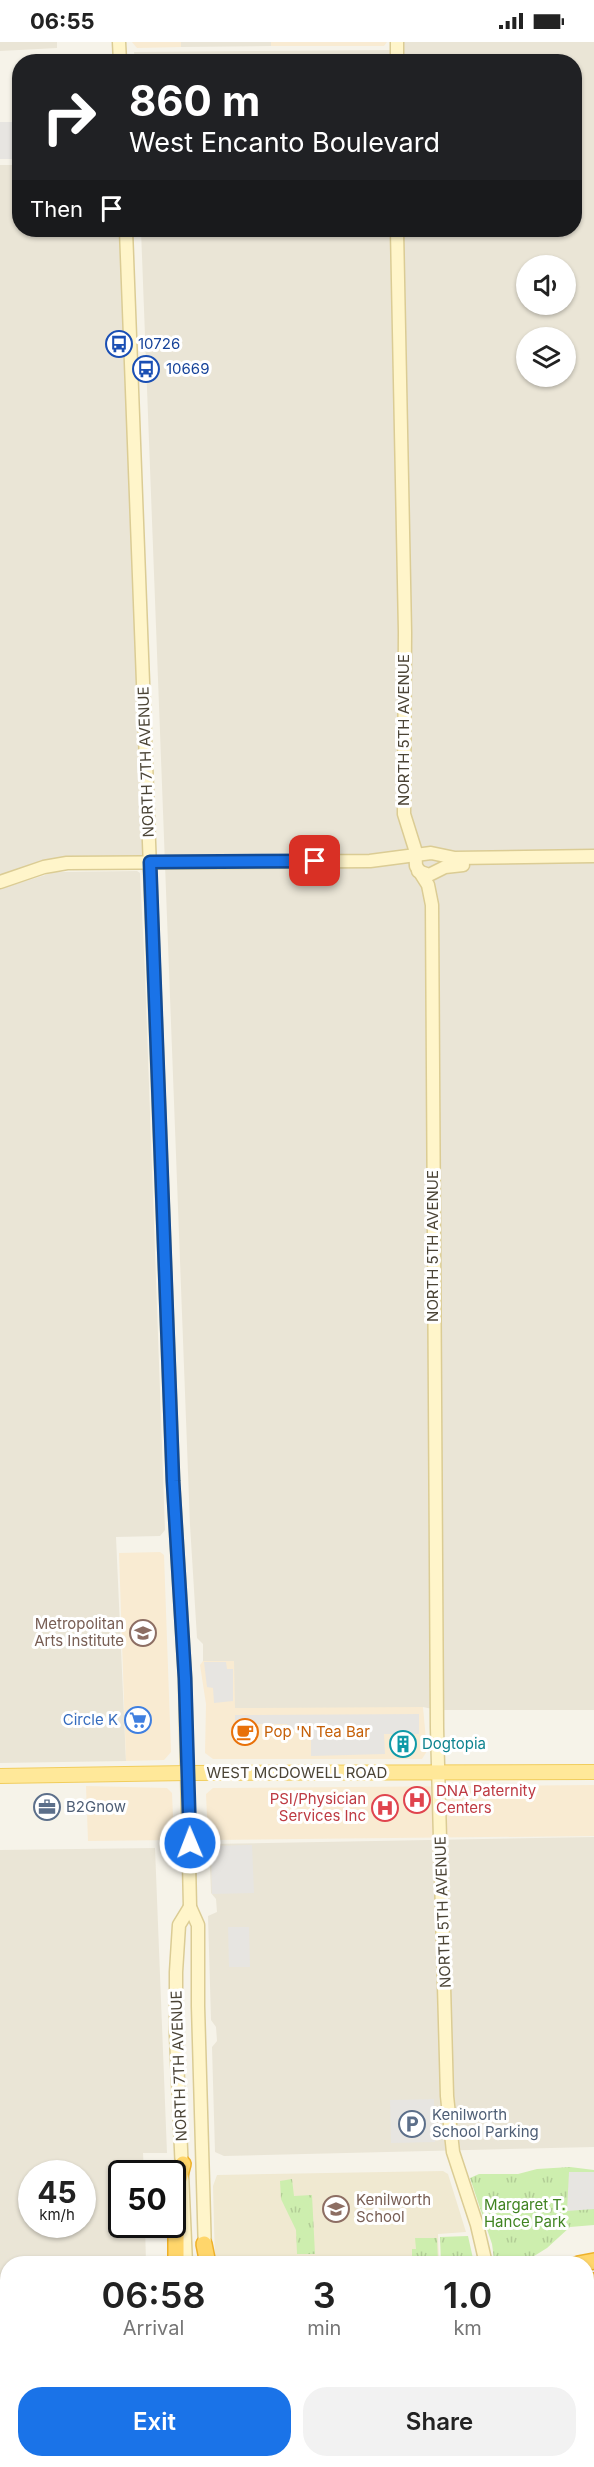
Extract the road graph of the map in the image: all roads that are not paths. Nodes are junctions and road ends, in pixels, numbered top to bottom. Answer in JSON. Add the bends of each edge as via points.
{"nodes":[{"id":1,"x":126,"y":237,"type":"edge"},
{"id":2,"x":397,"y":237,"type":"edge"},
{"id":3,"x":409,"y":832,"type":"junction"},
{"id":4,"x":594,"y":856,"type":"edge"},
{"id":5,"x":416,"y":857,"type":"junction"},
{"id":6,"x":393,"y":858,"type":"junction"},
{"id":7,"x":370,"y":861,"type":"junction"},
{"id":8,"x":150,"y":862,"type":"junction"},
{"id":9,"x":594,"y":863,"type":"edge"},
{"id":10,"x":419,"y":872,"type":"junction"},
{"id":11,"x":0,"y":882,"type":"edge"},
{"id":12,"x":594,"y":1772,"type":"edge"},
{"id":13,"x":188,"y":1773,"type":"junction"},
{"id":14,"x":438,"y":1773,"type":"junction"},
{"id":15,"x":0,"y":1776,"type":"edge"},
{"id":16,"x":190,"y":1907,"type":"junction"},
{"id":17,"x":183,"y":2160,"type":"edge"},
{"id":18,"x":176,"y":2238,"type":"edge"},
{"id":19,"x":185,"y":2238,"type":"edge"},
{"id":20,"x":204,"y":2244,"type":"joint"},
{"id":21,"x":176,"y":2256,"type":"edge"},
{"id":22,"x":186,"y":2256,"type":"edge"},
{"id":23,"x":205,"y":2256,"type":"edge"},
{"id":24,"x":483,"y":2256,"type":"edge"}],
"edges":[{"from":1,"to":8,"type":"street","name":"NORTH 7TH AVENUE"},
{"from":2,"to":3,"type":"street","name":"NORTH 5TH AVENUE","via":[[405,632],[404,813]]},
{"from":3,"to":5,"type":"street","name":"NORTH 5TH AVENUE"},
{"from":3,"to":6,"type":"street","via":[[404,849]]},
{"from":4,"to":5,"type":"street","via":[[463,858],[431,853]]},
{"from":5,"to":6,"type":"street"},
{"from":5,"to":10,"type":"street","name":"NORTH 5TH AVENUE"},
{"from":6,"to":7,"type":"street"},
{"from":7,"to":8,"type":"street"},
{"from":7,"to":10,"type":"street","via":[[404,865]]},
{"from":8,"to":11,"type":"street","via":[[55,864]]},
{"from":8,"to":13,"type":"street","name":"NORTH 7TH AVENUE"},
{"from":9,"to":10,"type":"street","via":[[452,865],[432,874]]},
{"from":10,"to":14,"type":"street","name":"NORTH 5TH AVENUE","via":[[428,885],[432,904]]},
{"from":12,"to":14,"type":"main road","name":"WEST MCDOWELL ROAD"},
{"from":13,"to":14,"type":"main road","name":"WEST MCDOWELL ROAD"},
{"from":13,"to":15,"type":"main road","name":"WEST MCDOWELL ROAD"},
{"from":13,"to":16,"type":"street","name":"NORTH 7TH AVENUE"},
{"from":14,"to":24,"type":"street","name":"NORTH 5TH AVENUE","via":[[449,2120],[453,2152]]},
{"from":16,"to":17,"type":"street","name":"NORTH 7TH AVENUE","via":[[180,1925],[176,1972]]},
{"from":16,"to":20,"type":"street","name":"NORTH 7TH AVENUE","via":[[198,1925]]},
{"from":18,"to":21,"type":"highway"},
{"from":19,"to":22,"type":"street","name":"NORTH 7TH AVENUE"},
{"from":20,"to":23,"type":"highway"}]}
